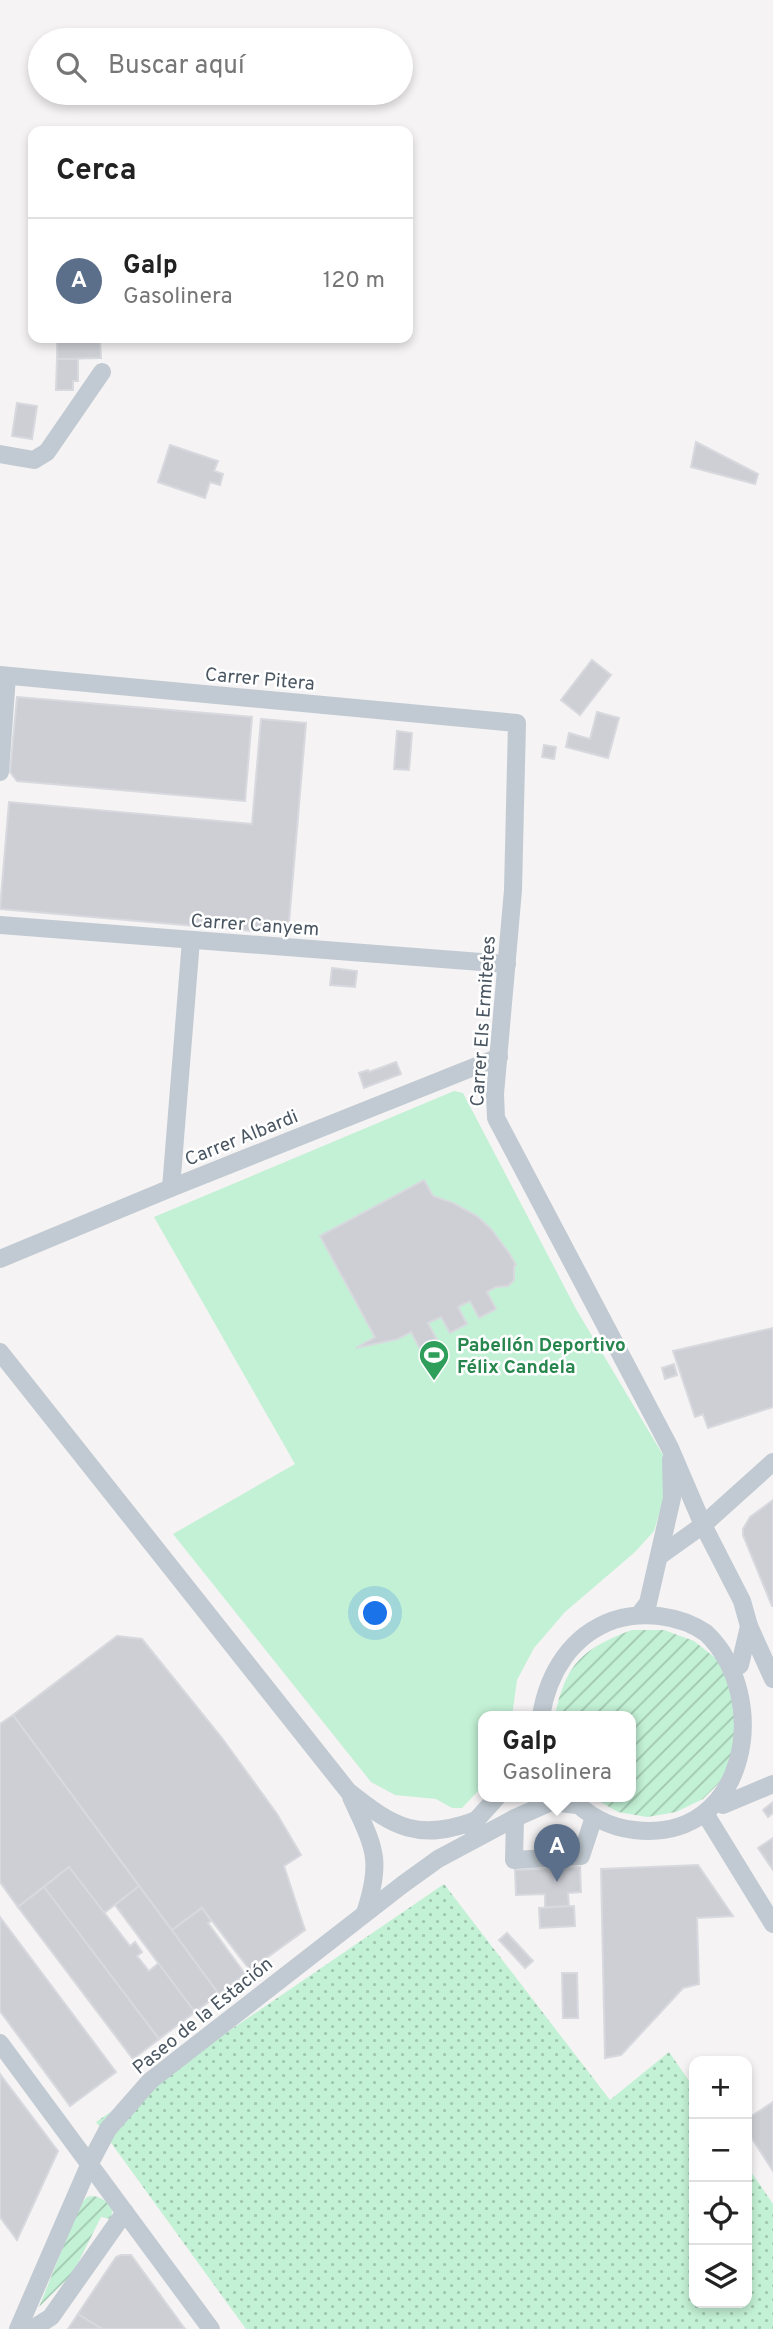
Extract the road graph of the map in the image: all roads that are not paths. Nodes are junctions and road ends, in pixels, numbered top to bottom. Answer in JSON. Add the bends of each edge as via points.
{"nodes":[{"id":1,"x":102,"y":372,"type":"dead end"},
{"id":2,"x":0,"y":454,"type":"edge"},
{"id":3,"x":4,"y":676,"type":"edge"},
{"id":4,"x":517,"y":723,"type":"joint"},
{"id":5,"x":0,"y":772,"type":"edge"},
{"id":6,"x":0,"y":925,"type":"edge"},
{"id":7,"x":191,"y":940,"type":"junction"},
{"id":8,"x":507,"y":964,"type":"junction"},
{"id":9,"x":499,"y":1057,"type":"junction"},
{"id":10,"x":171,"y":1188,"type":"junction"},
{"id":11,"x":0,"y":1259,"type":"edge"},
{"id":12,"x":0,"y":1352,"type":"edge"},
{"id":13,"x":670,"y":1448,"type":"junction"},
{"id":14,"x":773,"y":1462,"type":"edge"},
{"id":15,"x":703,"y":1525,"type":"junction"},
{"id":16,"x":661,"y":1555,"type":"junction"},
{"id":17,"x":639,"y":1615,"type":"junction"},
{"id":18,"x":748,"y":1626,"type":"junction"},
{"id":19,"x":740,"y":1665,"type":"junction"},
{"id":20,"x":773,"y":1679,"type":"edge"},
{"id":21,"x":542,"y":1711,"type":"edge"},
{"id":22,"x":773,"y":1784,"type":"edge"},
{"id":23,"x":348,"y":1791,"type":"junction"},
{"id":24,"x":493,"y":1802,"type":"edge"},
{"id":25,"x":551,"y":1802,"type":"edge"},
{"id":26,"x":574,"y":1802,"type":"edge"},
{"id":27,"x":711,"y":1811,"type":"junction"},
{"id":28,"x":594,"y":1817,"type":"junction"},
{"id":29,"x":515,"y":1818,"type":"junction"},
{"id":30,"x":477,"y":1820,"type":"junction"},
{"id":31,"x":438,"y":1859,"type":"junction"},
{"id":32,"x":376,"y":1867,"type":"junction"},
{"id":33,"x":401,"y":1885,"type":"junction"},
{"id":34,"x":365,"y":1914,"type":"junction"},
{"id":35,"x":773,"y":1924,"type":"edge"},
{"id":36,"x":0,"y":2043,"type":"edge"},
{"id":37,"x":90,"y":2163,"type":"junction"},
{"id":38,"x":125,"y":2212,"type":"junction"},
{"id":39,"x":18,"y":2329,"type":"edge"},
{"id":40,"x":32,"y":2329,"type":"edge"},
{"id":41,"x":211,"y":2329,"type":"edge"}],
"edges":[{"from":1,"to":2,"type":"street","via":[[47,452],[34,460]]},
{"from":3,"to":4,"type":"street","name":"Carrer Pitera"},
{"from":3,"to":5,"type":"street"},
{"from":4,"to":8,"type":"street","name":"Carrer Els Ermitetes"},
{"from":6,"to":7,"type":"street","name":"Carrer Canyem"},
{"from":7,"to":8,"type":"street","name":"Carrer Canyem"},
{"from":7,"to":10,"type":"street"},
{"from":8,"to":9,"type":"street","name":"Carrer Els Ermitetes"},
{"from":9,"to":10,"type":"street","name":"Carrer Albardi"},
{"from":9,"to":13,"type":"street","name":"Carrer Els Ermitetes","via":[[496,1118]]},
{"from":10,"to":11,"type":"street","name":"Carrer Albardi"},
{"from":12,"to":23,"type":"street"},
{"from":13,"to":15,"type":"street","name":"Carrer Els Ermitetes"},
{"from":13,"to":16,"type":"street","name":"Carrer Els Ermitetes","via":[[672,1498]]},
{"from":14,"to":15,"type":"street"},
{"from":15,"to":16,"type":"street"},
{"from":15,"to":18,"type":"street","name":"Carrer Els Ermitetes","via":[[742,1601]]},
{"from":16,"to":17,"type":"street","name":"Carrer Els Ermitetes","via":[[648,1603]]},
{"from":17,"to":19,"type":"street","via":[[669,1617],[696,1626],[721,1643]]},
{"from":17,"to":21,"type":"street","via":[[614,1620],[570,1648],[555,1669]]},
{"from":18,"to":19,"type":"street","name":"Carrer Els Ermitetes"},
{"from":18,"to":20,"type":"street"},
{"from":19,"to":27,"type":"street","via":[[756,1712],[754,1747],[740,1780]]},
{"from":22,"to":27,"type":"street"},
{"from":23,"to":30,"type":"street","via":[[398,1826],[442,1830]]},
{"from":23,"to":32,"type":"street","via":[[372,1842]]},
{"from":24,"to":30,"type":"street","name":"Paseo de la Estación"},
{"from":25,"to":29,"type":"street","name":"Paseo de la Estación"},
{"from":26,"to":28,"type":"street"},
{"from":27,"to":28,"type":"street","via":[[679,1827],[650,1832],[621,1828]]},
{"from":27,"to":35,"type":"street"},
{"from":28,"to":29,"type":"street","via":[[581,1856],[514,1860]]},
{"from":29,"to":31,"type":"street","name":"Paseo de la Estación"},
{"from":30,"to":31,"type":"street","name":"Paseo de la Estación"},
{"from":31,"to":33,"type":"street","name":"Paseo de la Estación"},
{"from":32,"to":33,"type":"street"},
{"from":32,"to":34,"type":"street"},
{"from":33,"to":34,"type":"street","name":"Paseo de la Estación"},
{"from":34,"to":37,"type":"street","name":"Paseo de la Estación","via":[[150,2081],[108,2129]]},
{"from":36,"to":37,"type":"street"},
{"from":37,"to":38,"type":"street"},
{"from":37,"to":39,"type":"street","name":"Paseo de la Estación"},
{"from":38,"to":40,"type":"street","via":[[51,2317]]},
{"from":38,"to":41,"type":"street"}]}
